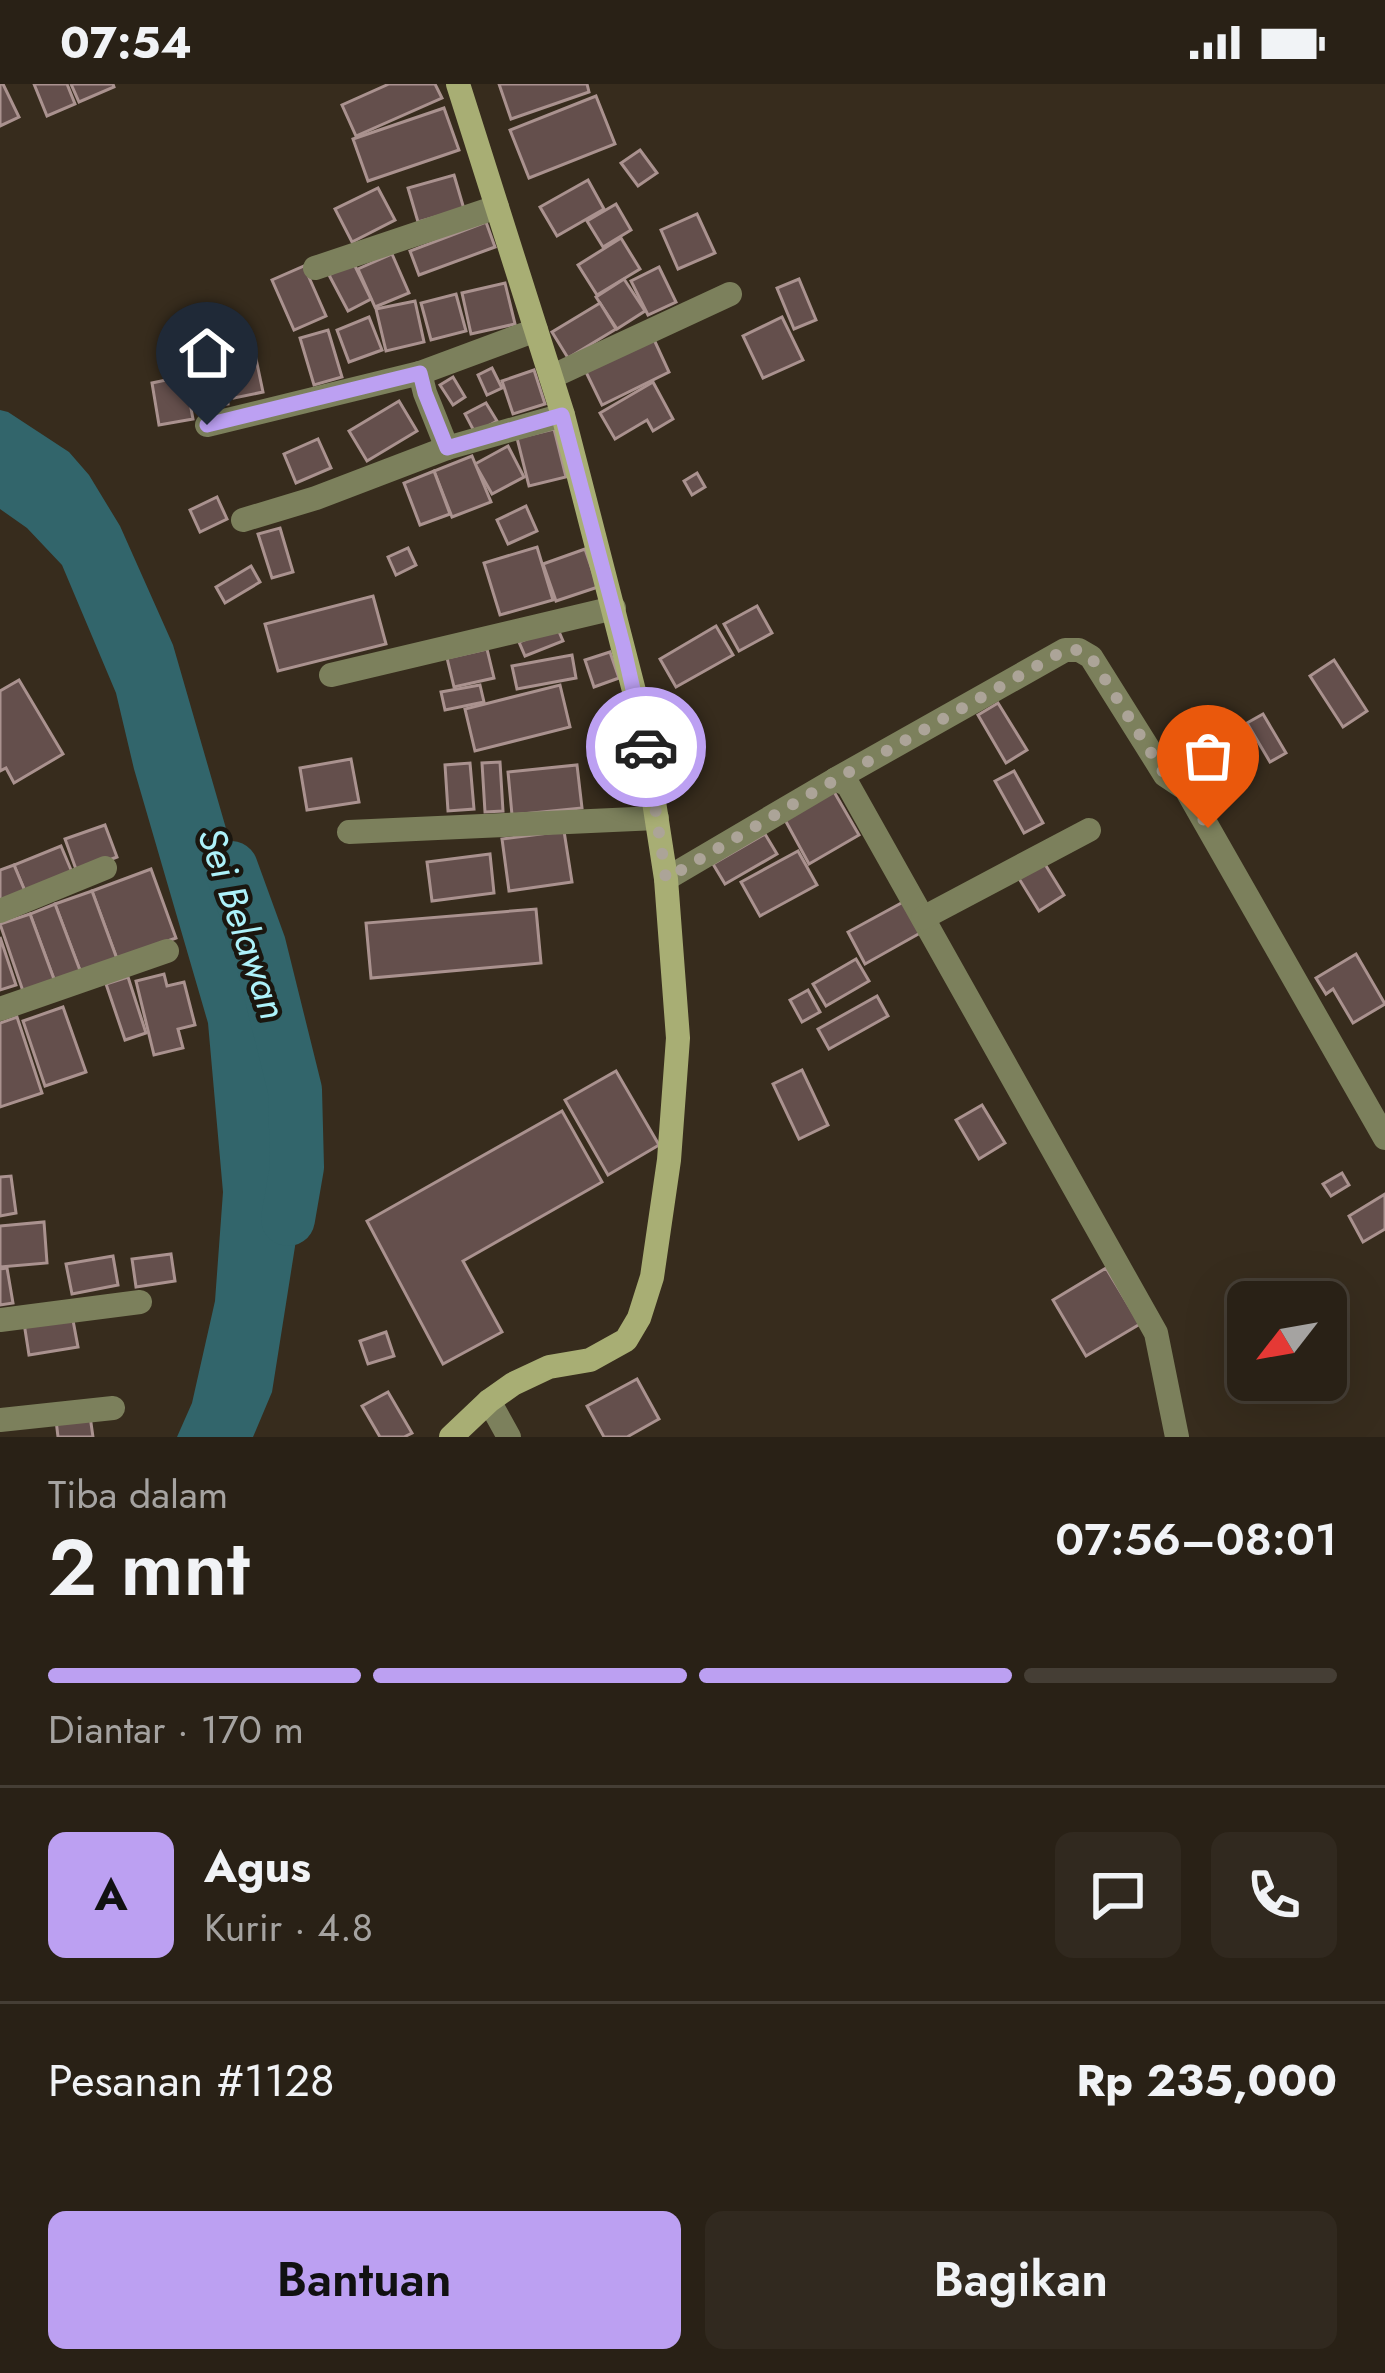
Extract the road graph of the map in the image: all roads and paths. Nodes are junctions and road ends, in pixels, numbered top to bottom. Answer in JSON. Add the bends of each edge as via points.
{"nodes":[{"id":1,"x":458,"y":84,"type":"edge"},
{"id":2,"x":497,"y":207,"type":"junction"},
{"id":3,"x":315,"y":268,"type":"dead end"},
{"id":4,"x":730,"y":294,"type":"dead end"},
{"id":5,"x":536,"y":330,"type":"junction"},
{"id":6,"x":420,"y":373,"type":"junction"},
{"id":7,"x":551,"y":377,"type":"junction"},
{"id":8,"x":562,"y":415,"type":"junction"},
{"id":9,"x":207,"y":425,"type":"dead end"},
{"id":10,"x":447,"y":448,"type":"junction"},
{"id":11,"x":243,"y":520,"type":"dead end"},
{"id":12,"x":614,"y":608,"type":"junction"},
{"id":13,"x":332,"y":675,"type":"dead end"},
{"id":14,"x":836,"y":779,"type":"junction"},
{"id":15,"x":657,"y":818,"type":"junction"},
{"id":16,"x":1089,"y":830,"type":"dead end"},
{"id":17,"x":350,"y":832,"type":"dead end"},
{"id":18,"x":105,"y":868,"type":"dead end"},
{"id":19,"x":666,"y":879,"type":"junction"},
{"id":20,"x":0,"y":911,"type":"edge"},
{"id":21,"x":923,"y":918,"type":"junction"},
{"id":22,"x":167,"y":951,"type":"dead end"},
{"id":23,"x":0,"y":1009,"type":"edge"},
{"id":24,"x":1385,"y":1138,"type":"edge"},
{"id":25,"x":140,"y":1302,"type":"dead end"},
{"id":26,"x":0,"y":1320,"type":"edge"},
{"id":27,"x":489,"y":1401,"type":"junction"},
{"id":28,"x":113,"y":1408,"type":"dead end"},
{"id":29,"x":0,"y":1420,"type":"edge"},
{"id":30,"x":451,"y":1437,"type":"edge"},
{"id":31,"x":509,"y":1437,"type":"edge"},
{"id":32,"x":1177,"y":1437,"type":"edge"}],
"edges":[{"from":1,"to":2,"type":"street"},
{"from":2,"to":3,"type":"street"},
{"from":2,"to":5,"type":"street"},
{"from":4,"to":7,"type":"street"},
{"from":5,"to":6,"type":"street"},
{"from":5,"to":7,"type":"street"},
{"from":6,"to":9,"type":"street"},
{"from":6,"to":10,"type":"street"},
{"from":7,"to":8,"type":"street"},
{"from":8,"to":10,"type":"street"},
{"from":8,"to":12,"type":"street"},
{"from":10,"to":11,"type":"street"},
{"from":12,"to":13,"type":"street"},
{"from":12,"to":15,"type":"street"},
{"from":14,"to":19,"type":"street"},
{"from":14,"to":21,"type":"street","via":[[848,785]]},
{"from":14,"to":24,"type":"street","via":[[1065,650],[1091,657],[1165,775],[1186,789]]},
{"from":15,"to":17,"type":"street"},
{"from":15,"to":19,"type":"street"},
{"from":16,"to":21,"type":"street"},
{"from":18,"to":20,"type":"street"},
{"from":19,"to":27,"type":"street","via":[[678,1038],[669,1160],[639,1318],[626,1340],[590,1360],[549,1367]]},
{"from":21,"to":32,"type":"street","via":[[1156,1333]]},
{"from":22,"to":23,"type":"street"},
{"from":25,"to":26,"type":"street"},
{"from":27,"to":30,"type":"street"},
{"from":27,"to":31,"type":"street"},
{"from":28,"to":29,"type":"street"}]}
